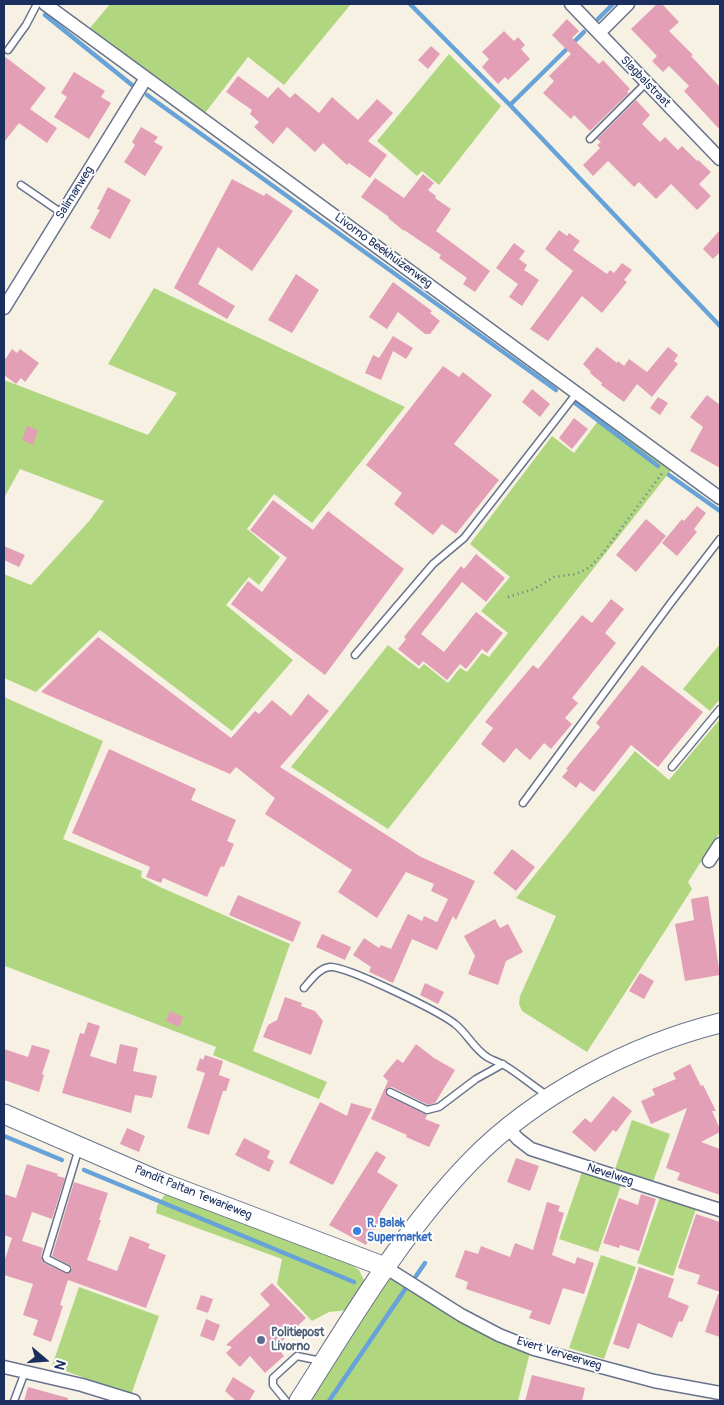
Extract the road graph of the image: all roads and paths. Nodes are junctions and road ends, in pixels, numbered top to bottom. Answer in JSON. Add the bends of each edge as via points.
{"nodes":[{"id":1,"x":37,"y":4,"type":"edge"},
{"id":2,"x":44,"y":4,"type":"edge"},
{"id":3,"x":571,"y":4,"type":"edge"},
{"id":4,"x":628,"y":4,"type":"edge"},
{"id":5,"x":599,"y":33,"type":"junction"},
{"id":6,"x":8,"y":50,"type":"dead end"},
{"id":7,"x":146,"y":78,"type":"junction"},
{"id":8,"x":646,"y":83,"type":"junction"},
{"id":9,"x":590,"y":139,"type":"dead end"},
{"id":10,"x":720,"y":159,"type":"edge"},
{"id":11,"x":21,"y":185,"type":"dead end"},
{"id":12,"x":63,"y":214,"type":"junction"},
{"id":13,"x":4,"y":308,"type":"edge"},
{"id":14,"x":576,"y":394,"type":"junction"},
{"id":15,"x":670,"y":463,"type":"junction"},
{"id":16,"x":720,"y":498,"type":"edge"},
{"id":17,"x":720,"y":539,"type":"edge"},
{"id":18,"x":508,"y":597,"type":"dead end"},
{"id":19,"x":355,"y":655,"type":"dead end"},
{"id":20,"x":720,"y":709,"type":"edge"},
{"id":21,"x":672,"y":767,"type":"dead end"},
{"id":22,"x":523,"y":803,"type":"dead end"},
{"id":23,"x":720,"y":844,"type":"edge"},
{"id":24,"x":709,"y":861,"type":"dead end"},
{"id":25,"x":304,"y":988,"type":"dead end"},
{"id":26,"x":720,"y":1023,"type":"edge"},
{"id":27,"x":503,"y":1064,"type":"junction"},
{"id":28,"x":390,"y":1092,"type":"dead end"},
{"id":29,"x":549,"y":1098,"type":"junction"},
{"id":30,"x":4,"y":1114,"type":"edge"},
{"id":31,"x":508,"y":1128,"type":"junction"},
{"id":32,"x":80,"y":1147,"type":"junction"},
{"id":33,"x":720,"y":1210,"type":"edge"},
{"id":34,"x":385,"y":1267,"type":"junction"},
{"id":35,"x":67,"y":1269,"type":"dead end"},
{"id":36,"x":324,"y":1362,"type":"junction"},
{"id":37,"x":4,"y":1367,"type":"edge"},
{"id":38,"x":26,"y":1372,"type":"junction"},
{"id":39,"x":720,"y":1393,"type":"edge"},
{"id":40,"x":14,"y":1401,"type":"edge"},
{"id":41,"x":134,"y":1401,"type":"edge"},
{"id":42,"x":286,"y":1401,"type":"edge"},
{"id":43,"x":299,"y":1401,"type":"edge"}],
"edges":[{"from":1,"to":6,"type":"lane"},
{"from":2,"to":7,"type":"street","name":"Livorno Beekhuizenweg"},
{"from":3,"to":5,"type":"street","name":"Slagbalstraat"},
{"from":4,"to":5,"type":"street"},
{"from":5,"to":8,"type":"street","name":"Slagbalstraat"},
{"from":7,"to":12,"type":"street","name":"Salimanweg"},
{"from":7,"to":14,"type":"street","name":"Livorno Beekhuizenweg"},
{"from":8,"to":9,"type":"lane"},
{"from":8,"to":10,"type":"street","name":"Slagbalstraat"},
{"from":11,"to":12,"type":"lane"},
{"from":12,"to":13,"type":"street","name":"Salimanweg"},
{"from":14,"to":15,"type":"street","name":"Livorno Beekhuizenweg"},
{"from":14,"to":19,"type":"lane","via":[[464,538],[433,564]]},
{"from":15,"to":16,"type":"street","name":"Livorno Beekhuizenweg"},
{"from":15,"to":18,"type":"path","via":[[590,567],[576,574],[554,577],[534,589]]},
{"from":17,"to":22,"type":"lane"},
{"from":20,"to":21,"type":"lane"},
{"from":23,"to":24,"type":"street"},
{"from":25,"to":27,"type":"lane","via":[[317,973],[328,967],[341,968],[436,1011],[456,1024],[471,1044],[486,1056]]},
{"from":26,"to":29,"type":"street","via":[[646,1046]]},
{"from":27,"to":28,"type":"lane","via":[[476,1079],[439,1107],[427,1110]]},
{"from":27,"to":29,"type":"lane"},
{"from":29,"to":31,"type":"street"},
{"from":30,"to":32,"type":"street","name":"Pandit Paltan Tewarieweg"},
{"from":31,"to":33,"type":"street","name":"Nevelweg","via":[[531,1149]]},
{"from":31,"to":34,"type":"street","via":[[472,1160],[436,1200]]},
{"from":32,"to":34,"type":"street","name":"Pandit Paltan Tewarieweg","via":[[161,1182]]},
{"from":32,"to":35,"type":"lane","via":[[46,1257]]},
{"from":34,"to":36,"type":"street"},
{"from":34,"to":39,"type":"street","name":"Evert Verveerweg","via":[[461,1315],[534,1349],[654,1381]]},
{"from":36,"to":42,"type":"lane","via":[[297,1356],[283,1367],[272,1380]]},
{"from":36,"to":43,"type":"street"},
{"from":37,"to":38,"type":"street"},
{"from":38,"to":40,"type":"lane"},
{"from":38,"to":41,"type":"street"}]}
